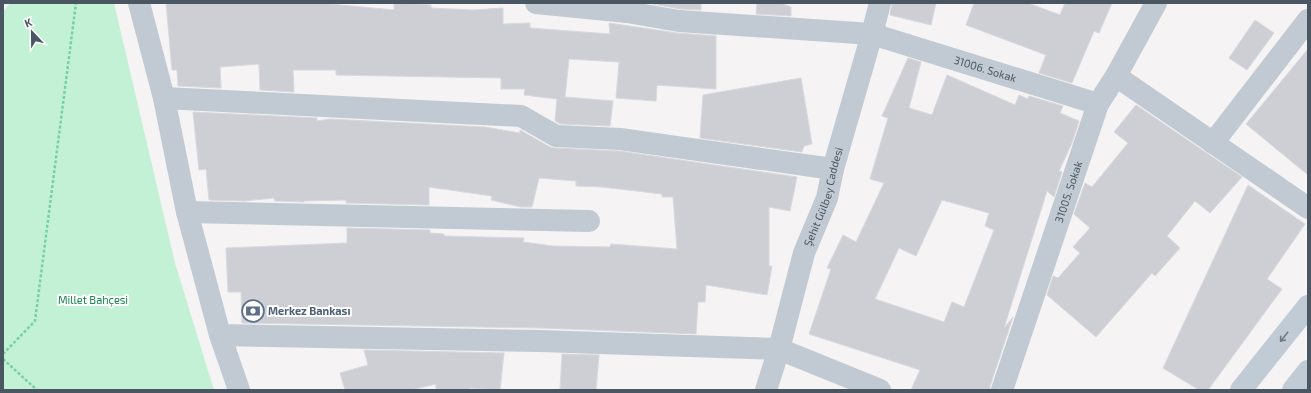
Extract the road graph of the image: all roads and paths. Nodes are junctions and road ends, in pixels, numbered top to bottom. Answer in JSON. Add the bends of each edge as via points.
{"nodes":[{"id":1,"x":76,"y":3,"type":"edge"},
{"id":2,"x":139,"y":3,"type":"edge"},
{"id":3,"x":536,"y":3,"type":"edge"},
{"id":4,"x":880,"y":3,"type":"edge"},
{"id":5,"x":1156,"y":3,"type":"edge"},
{"id":6,"x":1308,"y":20,"type":"edge"},
{"id":7,"x":872,"y":34,"type":"junction"},
{"id":8,"x":1116,"y":76,"type":"junction"},
{"id":9,"x":164,"y":98,"type":"junction"},
{"id":10,"x":1098,"y":104,"type":"junction"},
{"id":11,"x":1213,"y":143,"type":"junction"},
{"id":12,"x":833,"y":169,"type":"junction"},
{"id":13,"x":1308,"y":208,"type":"edge"},
{"id":14,"x":187,"y":212,"type":"junction"},
{"id":15,"x":589,"y":221,"type":"dead end"},
{"id":16,"x":1308,"y":306,"type":"edge"},
{"id":17,"x":220,"y":335,"type":"junction"},
{"id":18,"x":780,"y":349,"type":"junction"},
{"id":19,"x":3,"y":354,"type":"edge"},
{"id":20,"x":3,"y":359,"type":"edge"},
{"id":21,"x":1308,"y":371,"type":"edge"},
{"id":22,"x":37,"y":390,"type":"edge"},
{"id":23,"x":239,"y":390,"type":"edge"},
{"id":24,"x":766,"y":390,"type":"edge"},
{"id":25,"x":880,"y":390,"type":"edge"},
{"id":26,"x":1002,"y":390,"type":"edge"},
{"id":27,"x":1241,"y":390,"type":"edge"},
{"id":28,"x":1293,"y":390,"type":"edge"}],
"edges":[{"from":1,"to":19,"type":"path","via":[[35,321]]},
{"from":2,"to":9,"type":"street"},
{"from":3,"to":7,"type":"street","name":"31006. Sokak","via":[[627,12],[679,21]]},
{"from":4,"to":7,"type":"street","name":"Şehit Gülbey Caddesi"},
{"from":5,"to":8,"type":"street","name":"31005. Sokak"},
{"from":6,"to":11,"type":"street"},
{"from":7,"to":10,"type":"street","name":"31006. Sokak"},
{"from":7,"to":12,"type":"street","name":"Şehit Gülbey Caddesi"},
{"from":8,"to":10,"type":"street","name":"31005. Sokak"},
{"from":8,"to":11,"type":"street"},
{"from":9,"to":12,"type":"street","via":[[521,116],[556,136],[620,139]]},
{"from":9,"to":14,"type":"street"},
{"from":10,"to":26,"type":"street","name":"31005. Sokak"},
{"from":11,"to":13,"type":"street"},
{"from":12,"to":18,"type":"street","name":"Şehit Gülbey Caddesi","via":[[827,198],[804,253]]},
{"from":14,"to":15,"type":"street"},
{"from":14,"to":17,"type":"street"},
{"from":16,"to":27,"type":"main road","one_way":true},
{"from":17,"to":18,"type":"street"},
{"from":17,"to":23,"type":"street"},
{"from":18,"to":24,"type":"street","name":"Şehit Gülbey Caddesi"},
{"from":18,"to":25,"type":"street"},
{"from":20,"to":22,"type":"path"},
{"from":21,"to":28,"type":"main road"}]}
